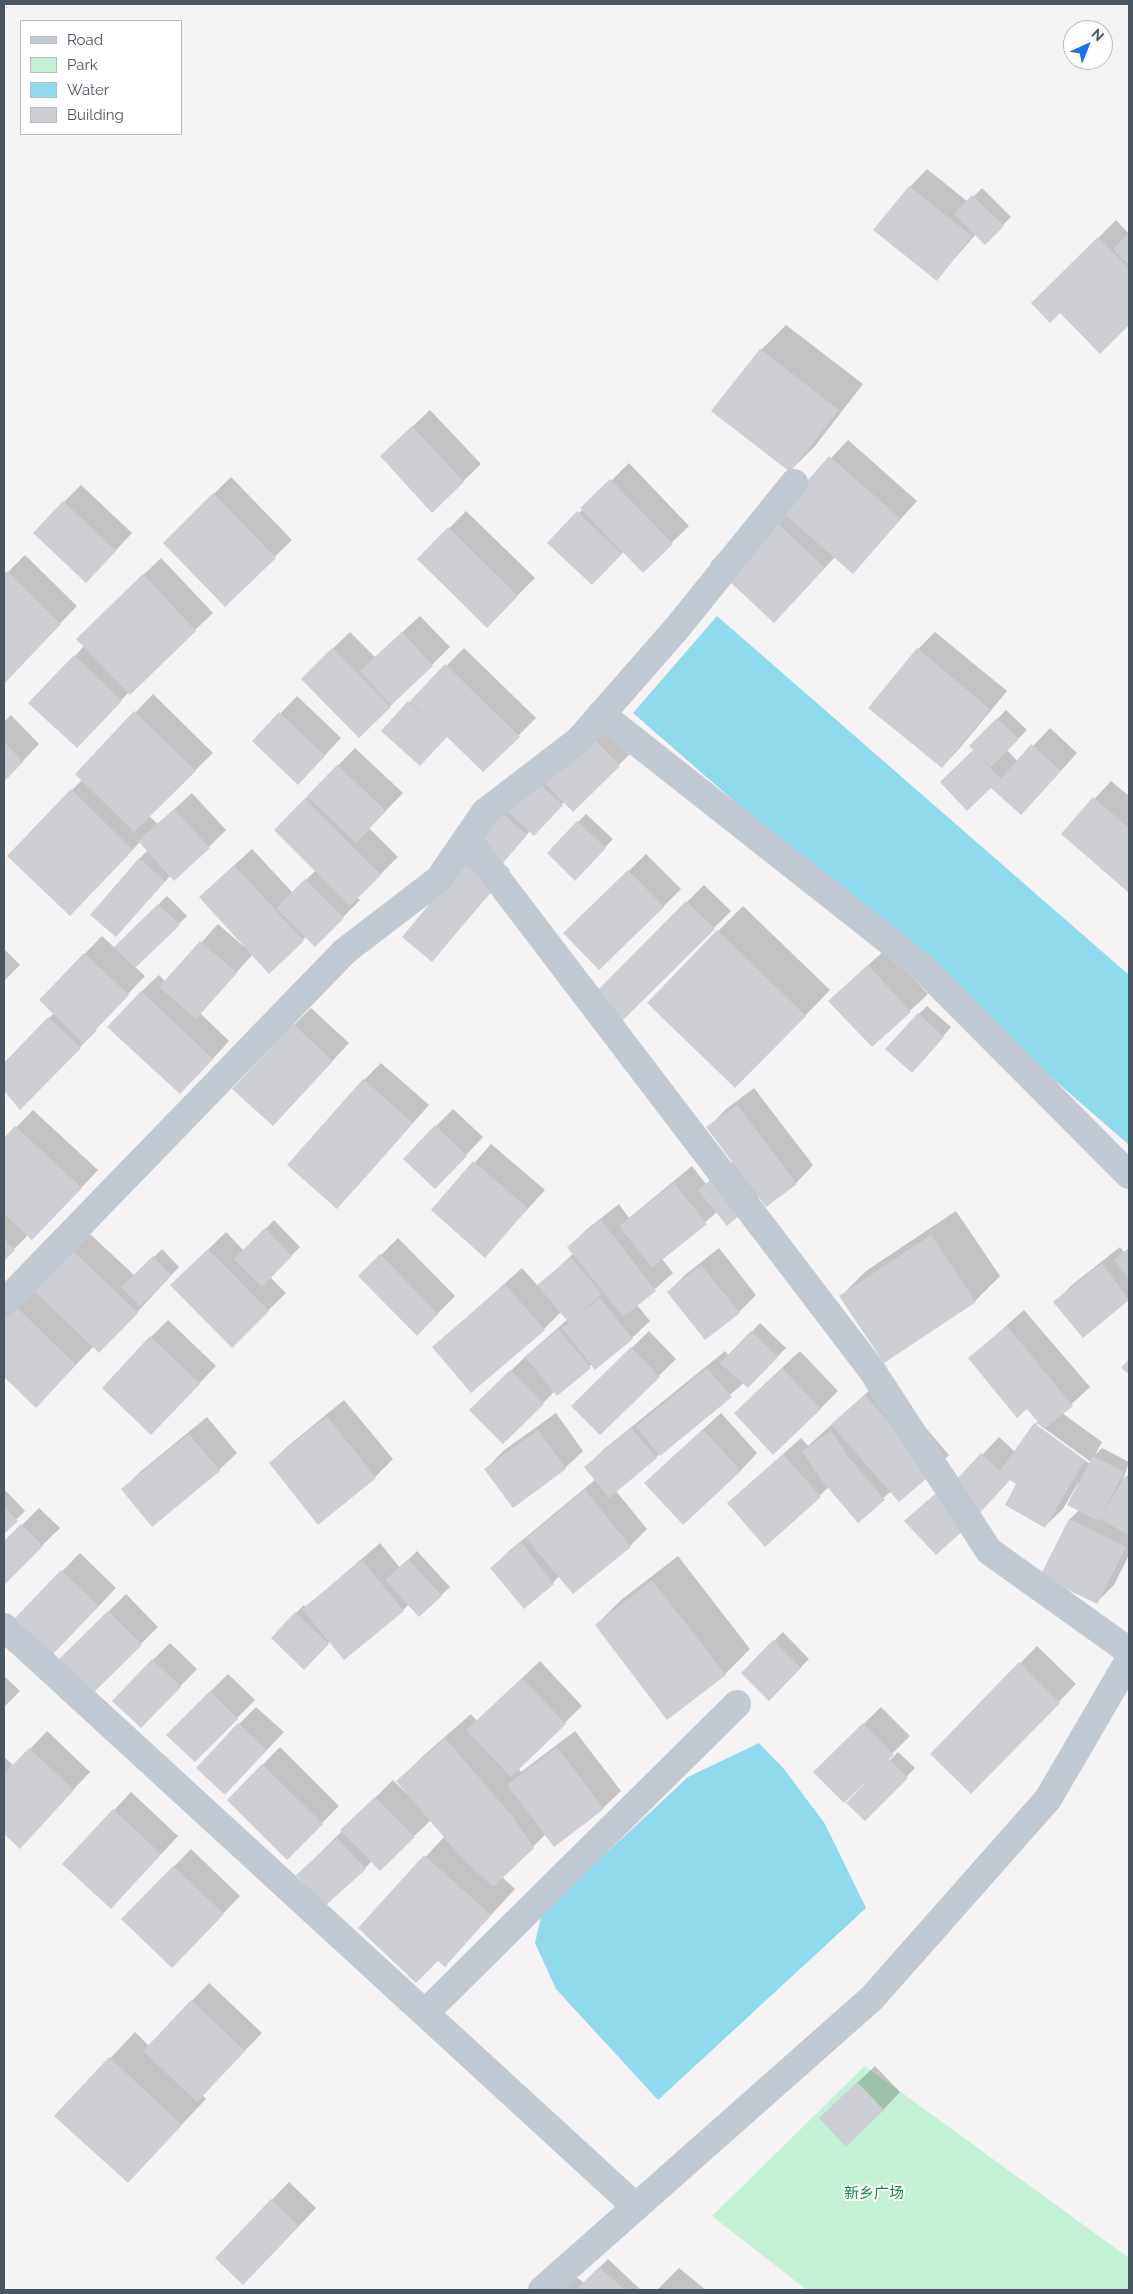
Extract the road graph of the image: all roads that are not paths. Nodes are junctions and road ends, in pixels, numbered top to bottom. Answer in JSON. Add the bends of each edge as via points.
{"nodes":[{"id":1,"x":794,"y":483,"type":"dead end"},
{"id":2,"x":601,"y":714,"type":"junction"},
{"id":3,"x":467,"y":839,"type":"junction"},
{"id":4,"x":1129,"y":1175,"type":"edge"},
{"id":5,"x":4,"y":1303,"type":"edge"},
{"id":6,"x":4,"y":1627,"type":"edge"},
{"id":7,"x":1129,"y":1651,"type":"edge"},
{"id":8,"x":1129,"y":1660,"type":"edge"},
{"id":9,"x":737,"y":1704,"type":"dead end"},
{"id":10,"x":425,"y":2013,"type":"junction"},
{"id":11,"x":636,"y":2207,"type":"junction"},
{"id":12,"x":542,"y":2290,"type":"edge"}],
"edges":[{"from":1,"to":2,"type":"street","via":[[677,628]]},
{"from":2,"to":3,"type":"street","via":[[579,740],[485,812]]},
{"from":2,"to":4,"type":"street","via":[[922,967]]},
{"from":3,"to":5,"type":"street","via":[[439,879],[345,951]]},
{"from":3,"to":7,"type":"street","via":[[870,1369],[989,1551]]},
{"from":6,"to":10,"type":"street"},
{"from":8,"to":11,"type":"street","via":[[1048,1800],[872,1998]]},
{"from":9,"to":10,"type":"street"},
{"from":10,"to":11,"type":"street"},
{"from":11,"to":12,"type":"street"}]}
